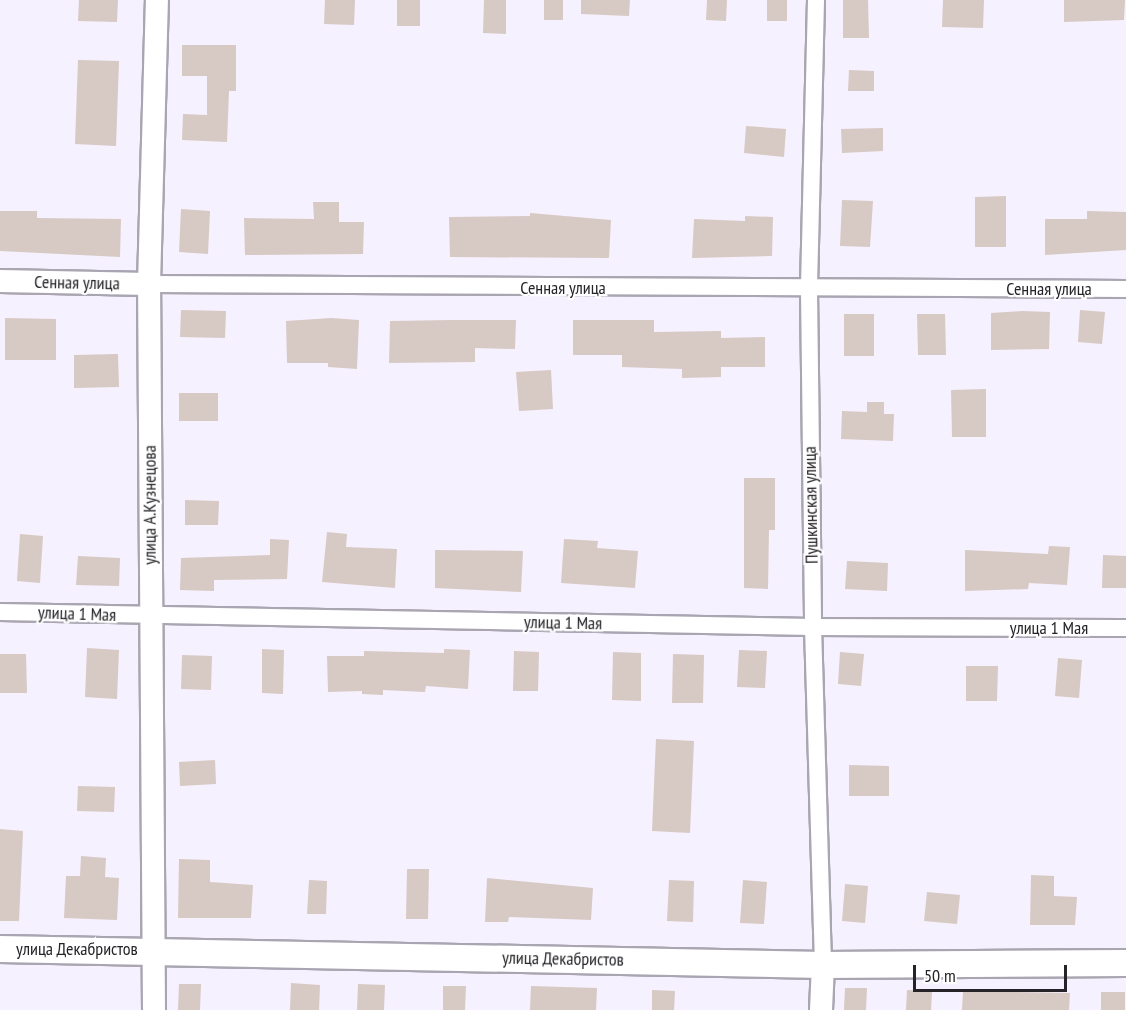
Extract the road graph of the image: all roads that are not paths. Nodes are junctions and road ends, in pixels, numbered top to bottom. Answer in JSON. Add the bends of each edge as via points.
{"nodes":[{"id":1,"x":157,"y":0,"type":"edge"},
{"id":2,"x":816,"y":0,"type":"edge"},
{"id":3,"x":0,"y":281,"type":"edge"},
{"id":4,"x":149,"y":284,"type":"junction"},
{"id":5,"x":1126,"y":289,"type":"edge"},
{"id":6,"x":809,"y":290,"type":"junction"},
{"id":7,"x":0,"y":612,"type":"edge"},
{"id":8,"x":150,"y":616,"type":"junction"},
{"id":9,"x":813,"y":627,"type":"junction"},
{"id":10,"x":1126,"y":628,"type":"edge"},
{"id":11,"x":0,"y":949,"type":"edge"},
{"id":12,"x":154,"y":949,"type":"junction"},
{"id":13,"x":1126,"y":963,"type":"edge"},
{"id":14,"x":824,"y":965,"type":"junction"},
{"id":15,"x":154,"y":1010,"type":"edge"},
{"id":16,"x":821,"y":1010,"type":"edge"}],
"edges":[{"from":1,"to":4,"type":"main road","name":"улица А.Кузнецова"},
{"from":2,"to":6,"type":"street","name":"Пушкинская улица"},
{"from":3,"to":4,"type":"main road","name":"Сенная улица"},
{"from":4,"to":6,"type":"street","name":"Сенная улица"},
{"from":4,"to":8,"type":"main road","name":"улица А.Кузнецова"},
{"from":5,"to":6,"type":"street","name":"Сенная улица"},
{"from":6,"to":9,"type":"street","name":"Пушкинская улица"},
{"from":7,"to":8,"type":"street","name":"улица 1 Мая"},
{"from":8,"to":9,"type":"street","name":"улица 1 Мая"},
{"from":8,"to":12,"type":"main road","name":"улица А.Кузнецова"},
{"from":9,"to":10,"type":"street","name":"улица 1 Мая"},
{"from":9,"to":14,"type":"street","name":"Пушкинская улица"},
{"from":11,"to":12,"type":"main road","name":"улица Декабристов"},
{"from":12,"to":14,"type":"main road","name":"улица Декабристов"},
{"from":12,"to":15,"type":"main road","name":"улица А.Кузнецова"},
{"from":13,"to":14,"type":"main road","name":"улица Декабристов"},
{"from":14,"to":16,"type":"main road","name":"Пушкинская улица"}]}
